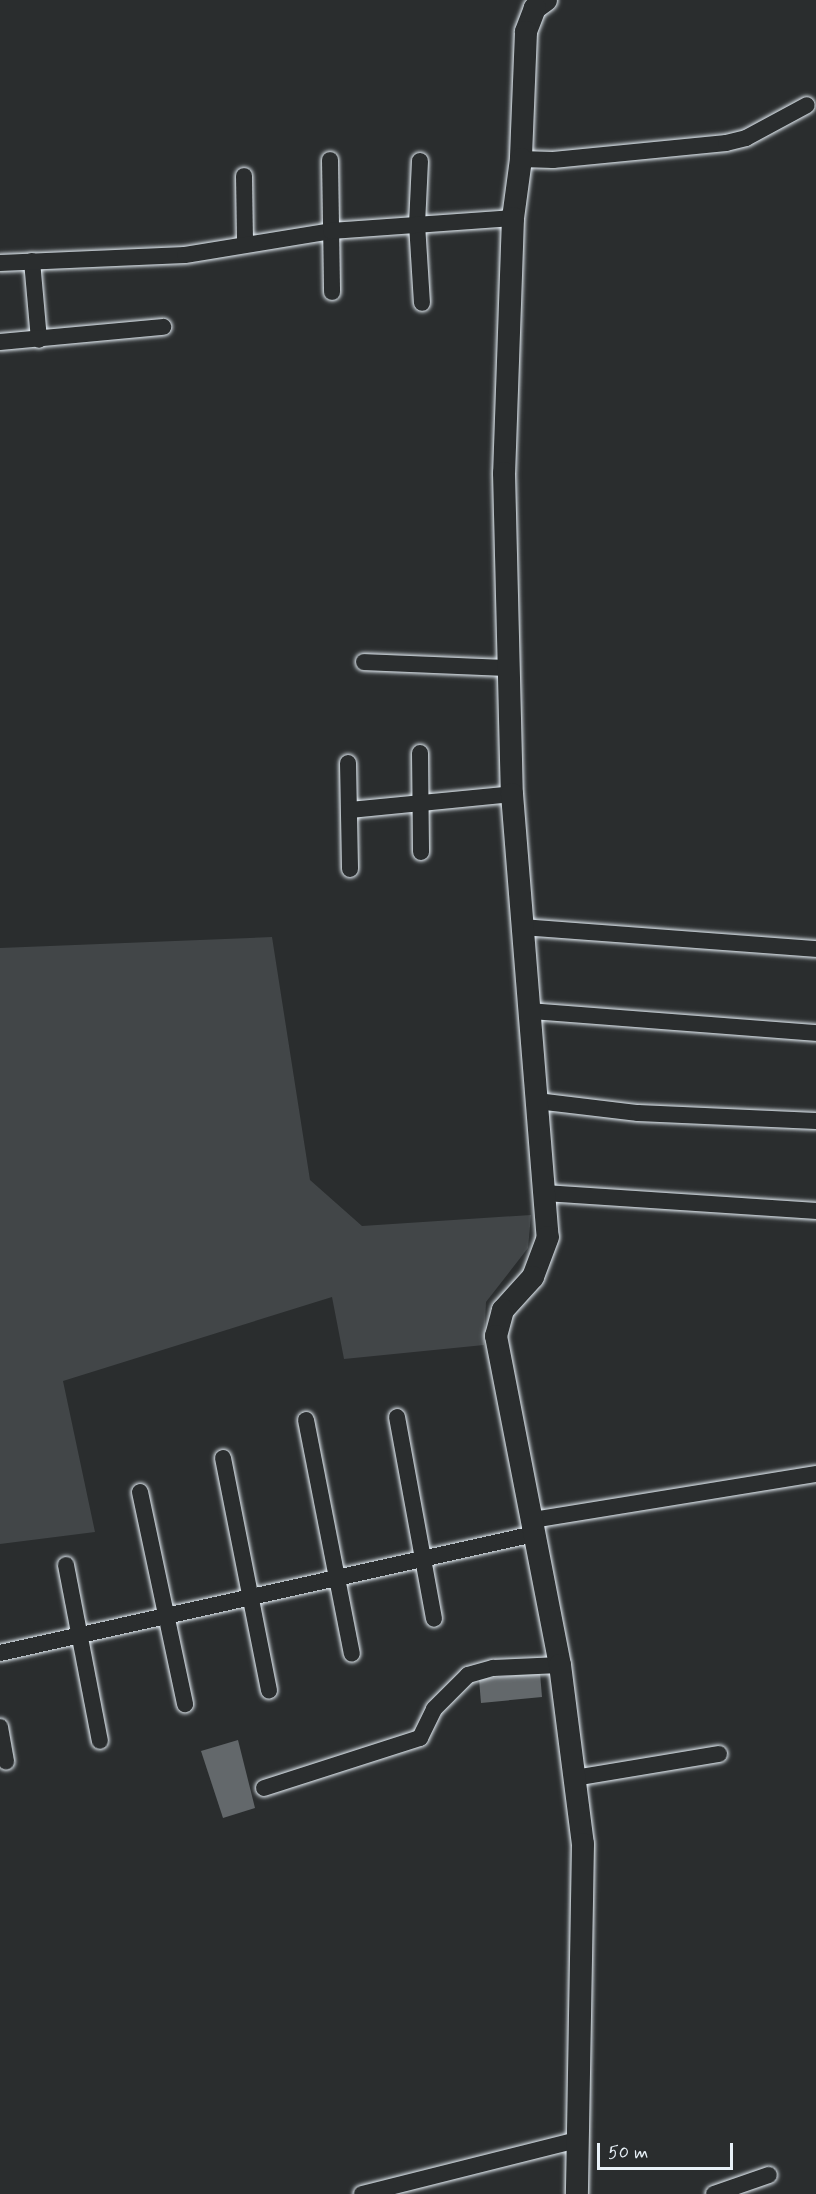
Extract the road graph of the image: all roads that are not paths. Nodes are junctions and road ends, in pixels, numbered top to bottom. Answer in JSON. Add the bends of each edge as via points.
{"nodes":[{"id":1,"x":546,"y":0,"type":"edge"},
{"id":2,"x":807,"y":105,"type":"dead end"},
{"id":3,"x":522,"y":159,"type":"junction"},
{"id":4,"x":330,"y":160,"type":"dead end"},
{"id":5,"x":420,"y":161,"type":"dead end"},
{"id":6,"x":244,"y":176,"type":"dead end"},
{"id":7,"x":513,"y":218,"type":"junction"},
{"id":8,"x":417,"y":224,"type":"junction"},
{"id":9,"x":331,"y":231,"type":"junction"},
{"id":10,"x":245,"y":243,"type":"junction"},
{"id":11,"x":32,"y":261,"type":"junction"},
{"id":12,"x":0,"y":263,"type":"edge"},
{"id":13,"x":332,"y":292,"type":"dead end"},
{"id":14,"x":422,"y":303,"type":"dead end"},
{"id":15,"x":163,"y":327,"type":"dead end"},
{"id":16,"x":39,"y":340,"type":"junction"},
{"id":17,"x":0,"y":342,"type":"edge"},
{"id":18,"x":364,"y":662,"type":"dead end"},
{"id":19,"x":510,"y":668,"type":"junction"},
{"id":20,"x":420,"y":753,"type":"dead end"},
{"id":21,"x":348,"y":763,"type":"dead end"},
{"id":22,"x":512,"y":794,"type":"junction"},
{"id":23,"x":420,"y":803,"type":"junction"},
{"id":24,"x":350,"y":810,"type":"junction"},
{"id":25,"x":421,"y":852,"type":"dead end"},
{"id":26,"x":350,"y":868,"type":"dead end"},
{"id":27,"x":523,"y":927,"type":"junction"},
{"id":28,"x":816,"y":949,"type":"edge"},
{"id":29,"x":530,"y":1011,"type":"junction"},
{"id":30,"x":816,"y":1033,"type":"edge"},
{"id":31,"x":537,"y":1101,"type":"junction"},
{"id":32,"x":816,"y":1121,"type":"edge"},
{"id":33,"x":545,"y":1194,"type":"junction"},
{"id":34,"x":816,"y":1211,"type":"edge"},
{"id":35,"x":397,"y":1417,"type":"dead end"},
{"id":36,"x":306,"y":1420,"type":"dead end"},
{"id":37,"x":223,"y":1458,"type":"dead end"},
{"id":38,"x":816,"y":1474,"type":"edge"},
{"id":39,"x":140,"y":1492,"type":"dead end"},
{"id":40,"x":533,"y":1527,"type":"junction"},
{"id":41,"x":422,"y":1561,"type":"junction"},
{"id":42,"x":66,"y":1565,"type":"dead end"},
{"id":43,"x":339,"y":1580,"type":"junction"},
{"id":44,"x":249,"y":1599,"type":"junction"},
{"id":45,"x":166,"y":1617,"type":"junction"},
{"id":46,"x":434,"y":1619,"type":"dead end"},
{"id":47,"x":79,"y":1636,"type":"junction"},
{"id":48,"x":0,"y":1653,"type":"edge"},
{"id":49,"x":352,"y":1654,"type":"dead end"},
{"id":50,"x":560,"y":1665,"type":"junction"},
{"id":51,"x":269,"y":1690,"type":"dead end"},
{"id":52,"x":185,"y":1704,"type":"dead end"},
{"id":53,"x":0,"y":1727,"type":"edge"},
{"id":54,"x":100,"y":1741,"type":"dead end"},
{"id":55,"x":719,"y":1754,"type":"dead end"},
{"id":56,"x":6,"y":1761,"type":"dead end"},
{"id":57,"x":574,"y":1778,"type":"junction"},
{"id":58,"x":264,"y":1788,"type":"dead end"},
{"id":59,"x":577,"y":2140,"type":"junction"},
{"id":60,"x":769,"y":2175,"type":"dead end"},
{"id":61,"x":362,"y":2194,"type":"edge"},
{"id":62,"x":577,"y":2194,"type":"edge"},
{"id":63,"x":714,"y":2194,"type":"edge"}],
"edges":[{"from":1,"to":3,"type":"street","via":[[535,8],[526,32]]},
{"from":2,"to":3,"type":"street","via":[[746,138],[726,143],[553,160]]},
{"from":3,"to":7,"type":"street"},
{"from":4,"to":9,"type":"street"},
{"from":5,"to":8,"type":"street"},
{"from":6,"to":10,"type":"street"},
{"from":7,"to":8,"type":"street"},
{"from":7,"to":19,"type":"street","via":[[504,473]]},
{"from":8,"to":9,"type":"street"},
{"from":8,"to":14,"type":"street"},
{"from":9,"to":10,"type":"street"},
{"from":9,"to":13,"type":"street"},
{"from":10,"to":11,"type":"street","via":[[184,255]]},
{"from":11,"to":12,"type":"street"},
{"from":11,"to":16,"type":"street"},
{"from":15,"to":16,"type":"street"},
{"from":16,"to":17,"type":"street"},
{"from":18,"to":19,"type":"street"},
{"from":19,"to":22,"type":"street"},
{"from":20,"to":23,"type":"street"},
{"from":21,"to":24,"type":"street"},
{"from":22,"to":23,"type":"street"},
{"from":22,"to":27,"type":"street"},
{"from":23,"to":24,"type":"street"},
{"from":23,"to":25,"type":"street"},
{"from":24,"to":26,"type":"street"},
{"from":27,"to":28,"type":"street"},
{"from":27,"to":29,"type":"street"},
{"from":29,"to":30,"type":"street"},
{"from":29,"to":31,"type":"street"},
{"from":31,"to":32,"type":"street","via":[[638,1113]]},
{"from":31,"to":33,"type":"street"},
{"from":33,"to":34,"type":"street"},
{"from":33,"to":40,"type":"street","via":[[548,1237],[544,1253],[533,1277],[503,1311],[496,1336]]},
{"from":35,"to":41,"type":"street"},
{"from":36,"to":43,"type":"street"},
{"from":37,"to":44,"type":"street"},
{"from":38,"to":40,"type":"street"},
{"from":39,"to":45,"type":"street"},
{"from":40,"to":41,"type":"street"},
{"from":40,"to":50,"type":"street"},
{"from":41,"to":43,"type":"street"},
{"from":41,"to":46,"type":"street"},
{"from":42,"to":47,"type":"street"},
{"from":43,"to":44,"type":"street"},
{"from":43,"to":49,"type":"street"},
{"from":44,"to":45,"type":"street"},
{"from":44,"to":51,"type":"street"},
{"from":45,"to":47,"type":"street"},
{"from":45,"to":52,"type":"street"},
{"from":47,"to":48,"type":"street"},
{"from":47,"to":54,"type":"street"},
{"from":50,"to":57,"type":"street"},
{"from":50,"to":58,"type":"street","via":[[493,1668],[468,1675],[434,1709],[420,1738]]},
{"from":53,"to":56,"type":"street"},
{"from":55,"to":57,"type":"street"},
{"from":57,"to":59,"type":"street","via":[[583,1844]]},
{"from":59,"to":61,"type":"street"},
{"from":59,"to":62,"type":"street"},
{"from":60,"to":63,"type":"street"}]}
